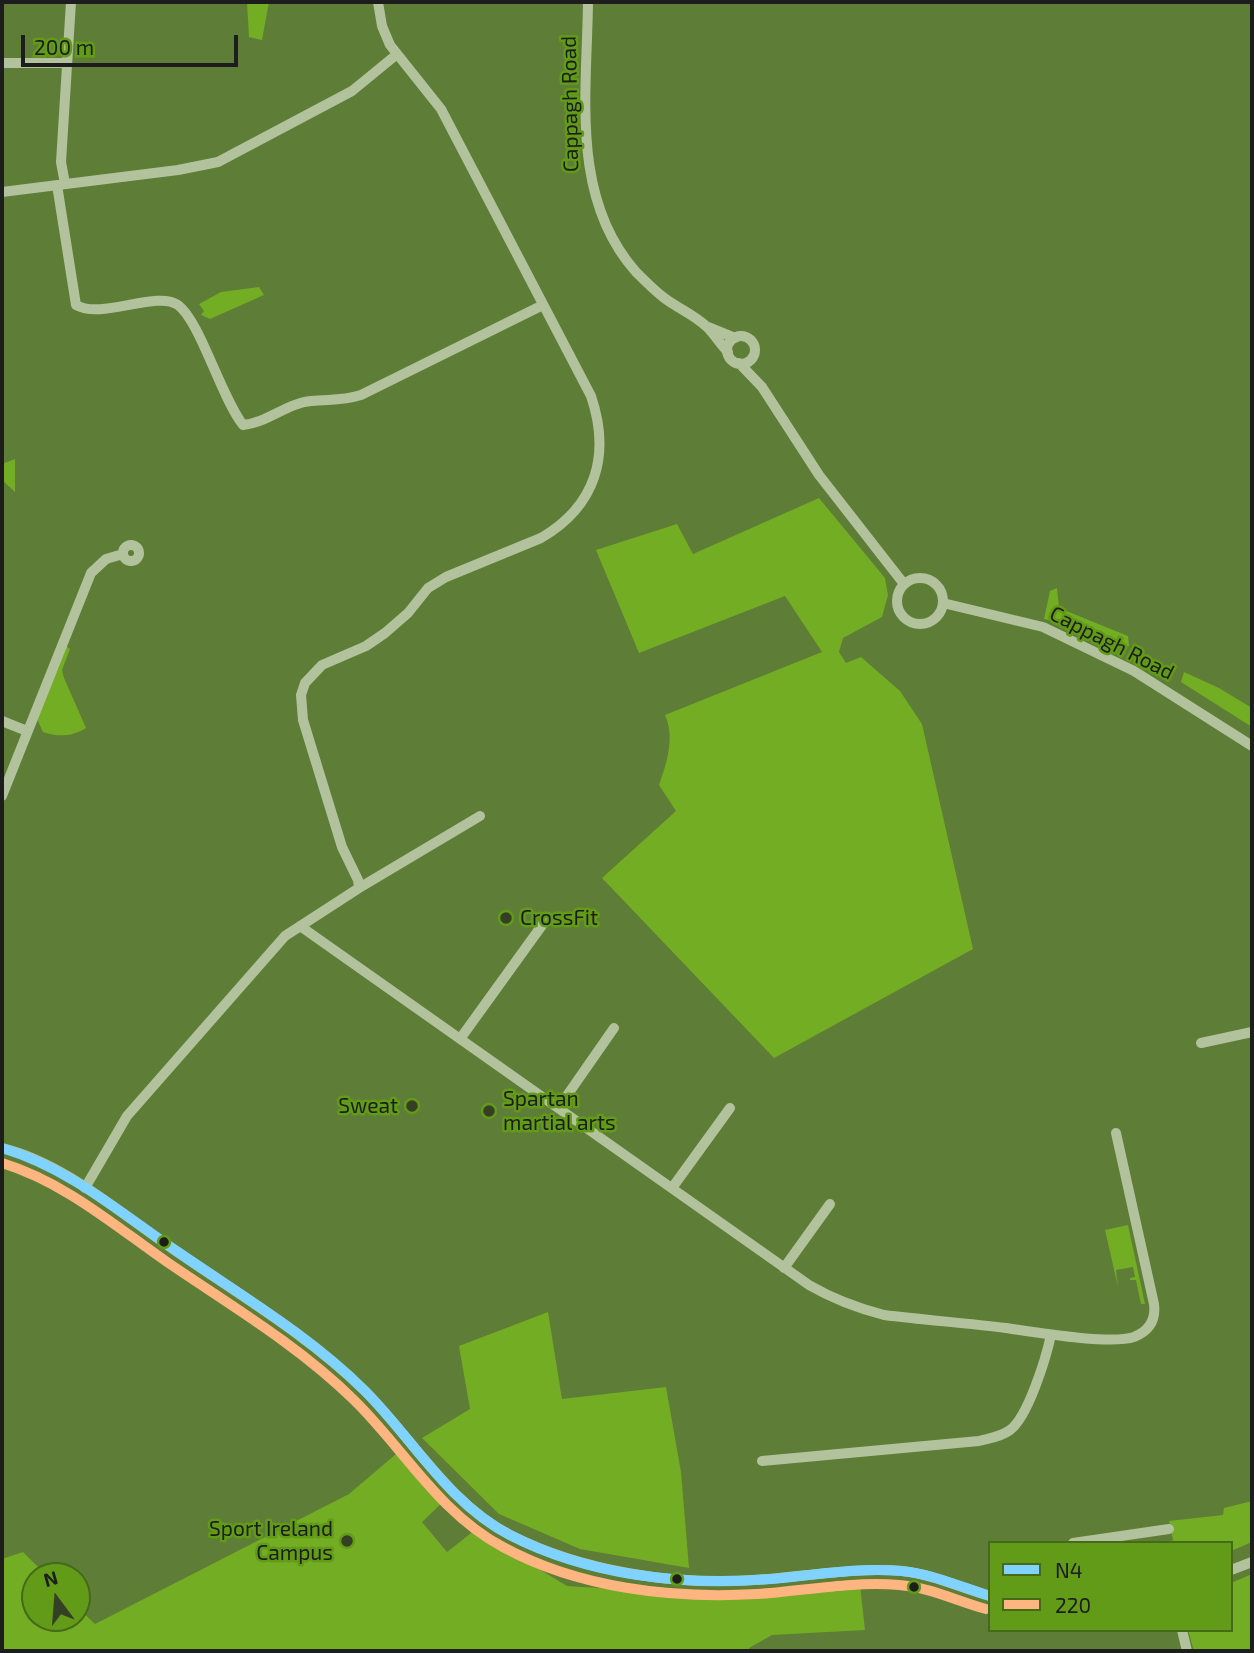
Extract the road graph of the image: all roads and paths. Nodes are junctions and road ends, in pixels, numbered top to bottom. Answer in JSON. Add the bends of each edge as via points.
{"nodes":[{"id":1,"x":71,"y":2,"type":"edge"},
{"id":2,"x":378,"y":2,"type":"edge"},
{"id":3,"x":588,"y":2,"type":"edge"},
{"id":4,"x":396,"y":55,"type":"junction"},
{"id":5,"x":2,"y":63,"type":"edge"},
{"id":6,"x":67,"y":63,"type":"junction"},
{"id":7,"x":61,"y":184,"type":"junction"},
{"id":8,"x":2,"y":192,"type":"edge"},
{"id":9,"x":543,"y":305,"type":"junction"},
{"id":10,"x":707,"y":327,"type":"junction"},
{"id":11,"x":735,"y":338,"type":"junction"},
{"id":12,"x":728,"y":352,"type":"junction"},
{"id":13,"x":753,"y":357,"type":"junction"},
{"id":14,"x":739,"y":363,"type":"junction"},
{"id":15,"x":762,"y":387,"type":"junction"},
{"id":16,"x":123,"y":554,"type":"dead end"},
{"id":17,"x":904,"y":583,"type":"junction"},
{"id":18,"x":943,"y":603,"type":"junction"},
{"id":19,"x":2,"y":721,"type":"edge"},
{"id":20,"x":27,"y":731,"type":"junction"},
{"id":21,"x":1252,"y":746,"type":"edge"},
{"id":22,"x":2,"y":796,"type":"edge"},
{"id":23,"x":481,"y":816,"type":"dead end"},
{"id":24,"x":359,"y":888,"type":"junction"},
{"id":25,"x":548,"y":917,"type":"dead end"},
{"id":26,"x":300,"y":926,"type":"junction"},
{"id":27,"x":614,"y":1028,"type":"dead end"},
{"id":28,"x":1252,"y":1032,"type":"edge"},
{"id":29,"x":460,"y":1039,"type":"junction"},
{"id":30,"x":1200,"y":1043,"type":"dead end"},
{"id":31,"x":559,"y":1107,"type":"junction"},
{"id":32,"x":730,"y":1108,"type":"dead end"},
{"id":33,"x":1116,"y":1133,"type":"dead end"},
{"id":34,"x":2,"y":1148,"type":"edge"},
{"id":35,"x":85,"y":1188,"type":"junction"},
{"id":36,"x":672,"y":1188,"type":"junction"},
{"id":37,"x":830,"y":1204,"type":"dead end"},
{"id":38,"x":784,"y":1268,"type":"junction"},
{"id":39,"x":1051,"y":1335,"type":"junction"},
{"id":40,"x":762,"y":1461,"type":"dead end"},
{"id":41,"x":1087,"y":1541,"type":"edge"},
{"id":42,"x":1162,"y":1541,"type":"edge"},
{"id":43,"x":1252,"y":1562,"type":"edge"},
{"id":44,"x":1233,"y":1569,"type":"edge"},
{"id":45,"x":988,"y":1595,"type":"edge"},
{"id":46,"x":1182,"y":1632,"type":"edge"},
{"id":47,"x":1187,"y":1651,"type":"edge"}],
"edges":[{"from":1,"to":6,"type":"street"},
{"from":2,"to":4,"type":"street","via":[[382,26]]},
{"from":3,"to":10,"type":"street","name":"Cappagh Road","via":[[586,136],[594,196],[605,226],[637,272],[663,297]]},
{"from":4,"to":7,"type":"street","via":[[352,91],[218,162]]},
{"from":4,"to":9,"type":"street","via":[[441,109]]},
{"from":5,"to":6,"type":"street"},
{"from":6,"to":7,"type":"street"},
{"from":7,"to":8,"type":"street"},
{"from":7,"to":9,"type":"street","via":[[76,305],[87,310],[176,303],[199,337],[243,425],[292,406],[361,395]]},
{"from":9,"to":24,"type":"street","via":[[591,396],[600,427],[591,488],[555,530],[428,588],[385,633],[322,665],[305,683],[301,695],[307,732]]},
{"from":10,"to":11,"type":"street","name":"Cappagh Road"},
{"from":10,"to":12,"type":"street","name":"Cappagh Road"},
{"from":11,"to":12,"type":"street"},
{"from":11,"to":13,"type":"street","name":"Cappagh Road","via":[[750,340],[755,347]]},
{"from":12,"to":14,"type":"street","name":"Cappagh Road"},
{"from":13,"to":14,"type":"street"},
{"from":13,"to":15,"type":"street","name":"Cappagh Road"},
{"from":14,"to":15,"type":"street","name":"Cappagh Road"},
{"from":15,"to":17,"type":"street","name":"Cappagh Road","via":[[819,475]]},
{"from":16,"to":20,"type":"street","via":[[106,559],[91,573]]},
{"from":17,"to":18,"type":"street","via":[[927,579],[939,588]]},
{"from":17,"to":18,"type":"street","via":[[896,601],[906,620],[928,623]]},
{"from":18,"to":21,"type":"street","name":"Cappagh Road","via":[[1042,627],[1135,671]]},
{"from":19,"to":20,"type":"street"},
{"from":20,"to":22,"type":"street"},
{"from":23,"to":24,"type":"street"},
{"from":24,"to":26,"type":"street"},
{"from":25,"to":29,"type":"street"},
{"from":26,"to":29,"type":"street"},
{"from":26,"to":35,"type":"street","via":[[285,936],[145,1094]]},
{"from":27,"to":31,"type":"street"},
{"from":28,"to":30,"type":"street"},
{"from":29,"to":31,"type":"street"},
{"from":31,"to":36,"type":"street"},
{"from":32,"to":36,"type":"street"},
{"from":33,"to":39,"type":"street","via":[[1154,1319],[1147,1330],[1129,1338]]},
{"from":34,"to":35,"type":"street","via":[[45,1164]]},
{"from":35,"to":45,"type":"street","via":[[306,1340],[367,1393],[473,1511],[540,1549],[625,1572],[710,1581],[904,1571]]},
{"from":36,"to":38,"type":"street"},
{"from":37,"to":38,"type":"street"},
{"from":38,"to":39,"type":"street","via":[[827,1295],[863,1310]]},
{"from":39,"to":40,"type":"street","via":[[1021,1420],[1003,1435]]},
{"from":41,"to":42,"type":"street","via":[[1164,1530]]},
{"from":43,"to":44,"type":"street"},
{"from":46,"to":47,"type":"street"}]}
